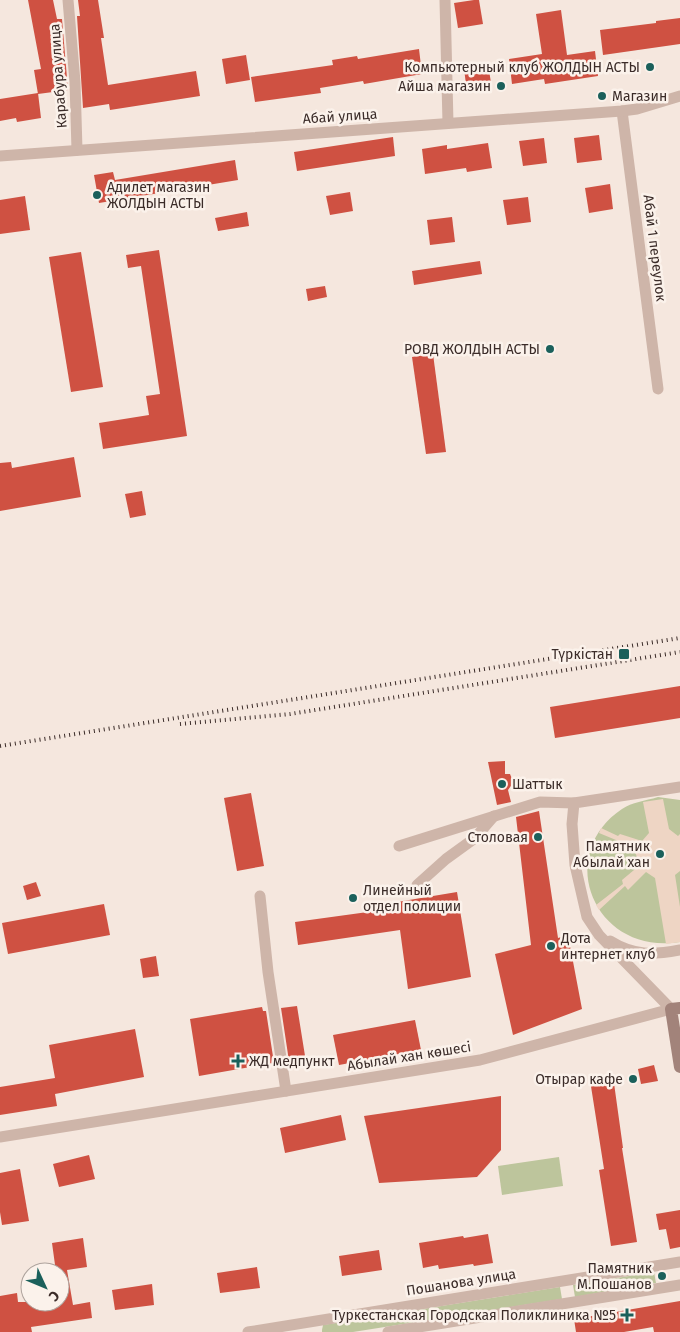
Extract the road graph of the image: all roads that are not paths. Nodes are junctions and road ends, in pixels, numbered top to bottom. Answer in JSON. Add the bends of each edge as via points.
{"nodes":[{"id":1,"x":68,"y":0,"type":"edge"},
{"id":2,"x":445,"y":0,"type":"edge"},
{"id":3,"x":680,"y":96,"type":"edge"},
{"id":4,"x":622,"y":111,"type":"junction"},
{"id":5,"x":448,"y":123,"type":"junction"},
{"id":6,"x":77,"y":150,"type":"junction"},
{"id":7,"x":0,"y":156,"type":"edge"},
{"id":8,"x":658,"y":389,"type":"dead end"},
{"id":9,"x":680,"y":787,"type":"edge"},
{"id":10,"x":574,"y":803,"type":"junction"},
{"id":11,"x":496,"y":815,"type":"junction"},
{"id":12,"x":399,"y":846,"type":"dead end"},
{"id":13,"x":417,"y":885,"type":"dead end"},
{"id":14,"x":260,"y":896,"type":"dead end"},
{"id":15,"x":599,"y":935,"type":"junction"},
{"id":16,"x":680,"y":950,"type":"edge"},
{"id":17,"x":675,"y":1008,"type":"edge"},
{"id":18,"x":680,"y":1067,"type":"edge"},
{"id":19,"x":286,"y":1091,"type":"junction"},
{"id":20,"x":0,"y":1137,"type":"edge"},
{"id":21,"x":680,"y":1262,"type":"edge"},
{"id":22,"x":680,"y":1285,"type":"edge"},
{"id":23,"x":248,"y":1332,"type":"edge"},
{"id":24,"x":388,"y":1332,"type":"edge"}],
"edges":[{"from":1,"to":6,"type":"street","name":"Карабура улица"},
{"from":2,"to":5,"type":"street"},
{"from":3,"to":4,"type":"street","name":"Абай улица"},
{"from":4,"to":5,"type":"street","name":"Абай улица"},
{"from":4,"to":8,"type":"street","name":"Абай 1 переулок"},
{"from":5,"to":6,"type":"street","name":"Абай улица"},
{"from":6,"to":7,"type":"street","name":"Абай улица"},
{"from":9,"to":10,"type":"street"},
{"from":10,"to":11,"type":"street","via":[[540,802]]},
{"from":10,"to":15,"type":"street","via":[[575,865],[587,917]]},
{"from":11,"to":12,"type":"street"},
{"from":11,"to":13,"type":"street","via":[[475,838]]},
{"from":14,"to":19,"type":"street"},
{"from":15,"to":16,"type":"street","via":[[620,948],[650,955]]},
{"from":15,"to":17,"type":"street"},
{"from":17,"to":18,"type":"street"},
{"from":17,"to":19,"type":"street","name":"Абылай хан көшесі","via":[[480,1060]]},
{"from":19,"to":20,"type":"street","name":"Абылай хан көшесі"},
{"from":21,"to":23,"type":"street","name":"Пошанова улица"},
{"from":22,"to":24,"type":"street"}]}
